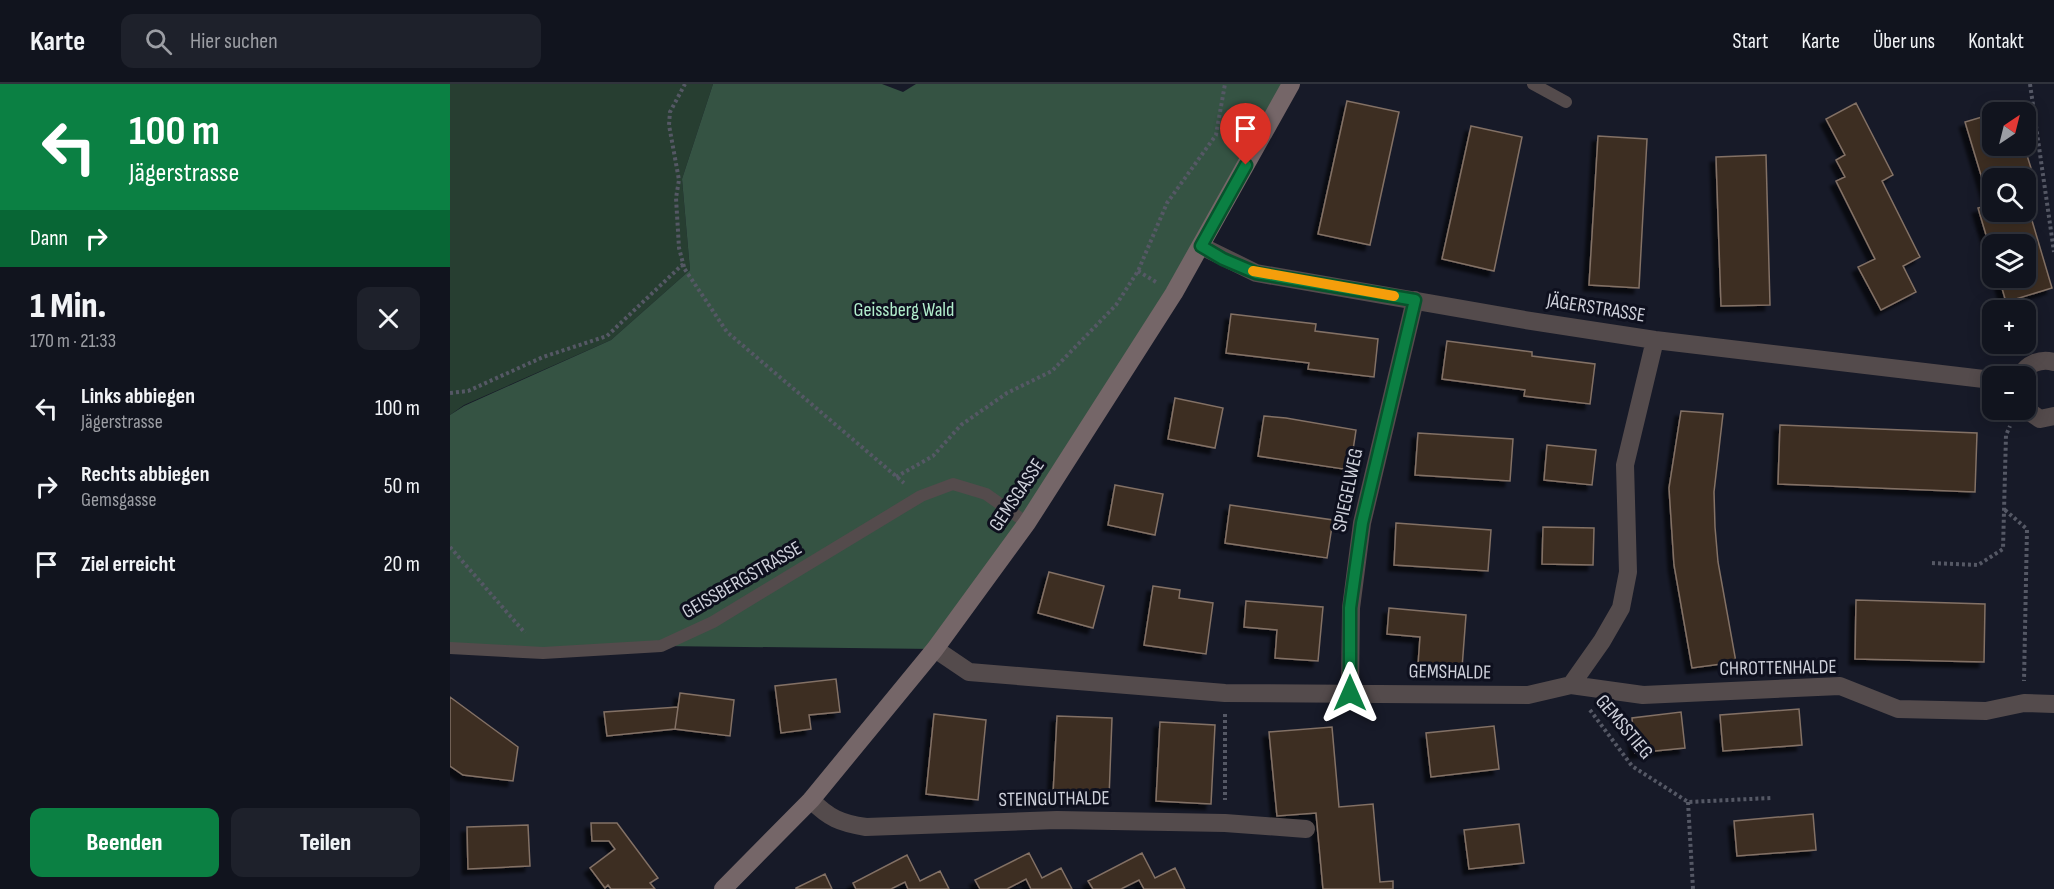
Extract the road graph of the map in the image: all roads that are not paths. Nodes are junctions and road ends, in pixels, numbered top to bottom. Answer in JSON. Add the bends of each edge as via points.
{"nodes":[{"id":1,"x":1292,"y":84,"type":"edge"},
{"id":2,"x":1533,"y":84,"type":"edge"},
{"id":3,"x":1566,"y":102,"type":"dead end"},
{"id":4,"x":1201,"y":246,"type":"junction"},
{"id":5,"x":1415,"y":300,"type":"junction"},
{"id":6,"x":1655,"y":340,"type":"junction"},
{"id":7,"x":2054,"y":362,"type":"edge"},
{"id":8,"x":2028,"y":366,"type":"edge"},
{"id":9,"x":1982,"y":379,"type":"edge"},
{"id":10,"x":2054,"y":416,"type":"edge"},
{"id":11,"x":2036,"y":418,"type":"edge"},
{"id":12,"x":1027,"y":523,"type":"junction"},
{"id":13,"x":450,"y":648,"type":"edge"},
{"id":14,"x":934,"y":649,"type":"junction"},
{"id":15,"x":1571,"y":686,"type":"junction"},
{"id":16,"x":1350,"y":693,"type":"junction"},
{"id":17,"x":2054,"y":704,"type":"edge"},
{"id":18,"x":811,"y":800,"type":"junction"},
{"id":19,"x":1306,"y":829,"type":"dead end"},
{"id":20,"x":723,"y":889,"type":"edge"}],
"edges":[{"from":1,"to":4,"type":"street","name":"GEMSGASSE"},
{"from":2,"to":3,"type":"lane"},
{"from":4,"to":5,"type":"street","name":"JÄGERSTRASSE","via":[[1256,273]]},
{"from":4,"to":12,"type":"street","name":"GEMSGASSE"},
{"from":5,"to":6,"type":"street","name":"JÄGERSTRASSE"},
{"from":5,"to":16,"type":"street","name":"SPIEGELWEG","via":[[1362,523],[1350,608]]},
{"from":6,"to":9,"type":"street","name":"JÄGERSTRASSE"},
{"from":6,"to":15,"type":"street","via":[[1625,465],[1628,572],[1621,608]]},
{"from":7,"to":8,"type":"street","via":[[2046,359]]},
{"from":10,"to":11,"type":"street"},
{"from":12,"to":13,"type":"lane","name":"GEISSBERGSTRASSE","via":[[986,494],[953,484],[921,496],[713,622],[661,646],[543,653]]},
{"from":12,"to":14,"type":"street","name":"GEMSGASSE"},
{"from":14,"to":16,"type":"street","name":"GEMSHALDE","via":[[969,672],[1225,693]]},
{"from":14,"to":18,"type":"street","name":"GEMSGASSE"},
{"from":15,"to":16,"type":"street","name":"GEMSHALDE","via":[[1528,695]]},
{"from":15,"to":17,"type":"street","name":"CHROTTENHALDE","via":[[1643,695],[1840,686],[1898,709],[1986,711],[2024,703]]},
{"from":18,"to":19,"type":"street","name":"STEINGUTHALDE","via":[[843,824],[866,827],[1057,820],[1225,823]]},
{"from":18,"to":20,"type":"street","name":"GEMSGASSE"}]}
